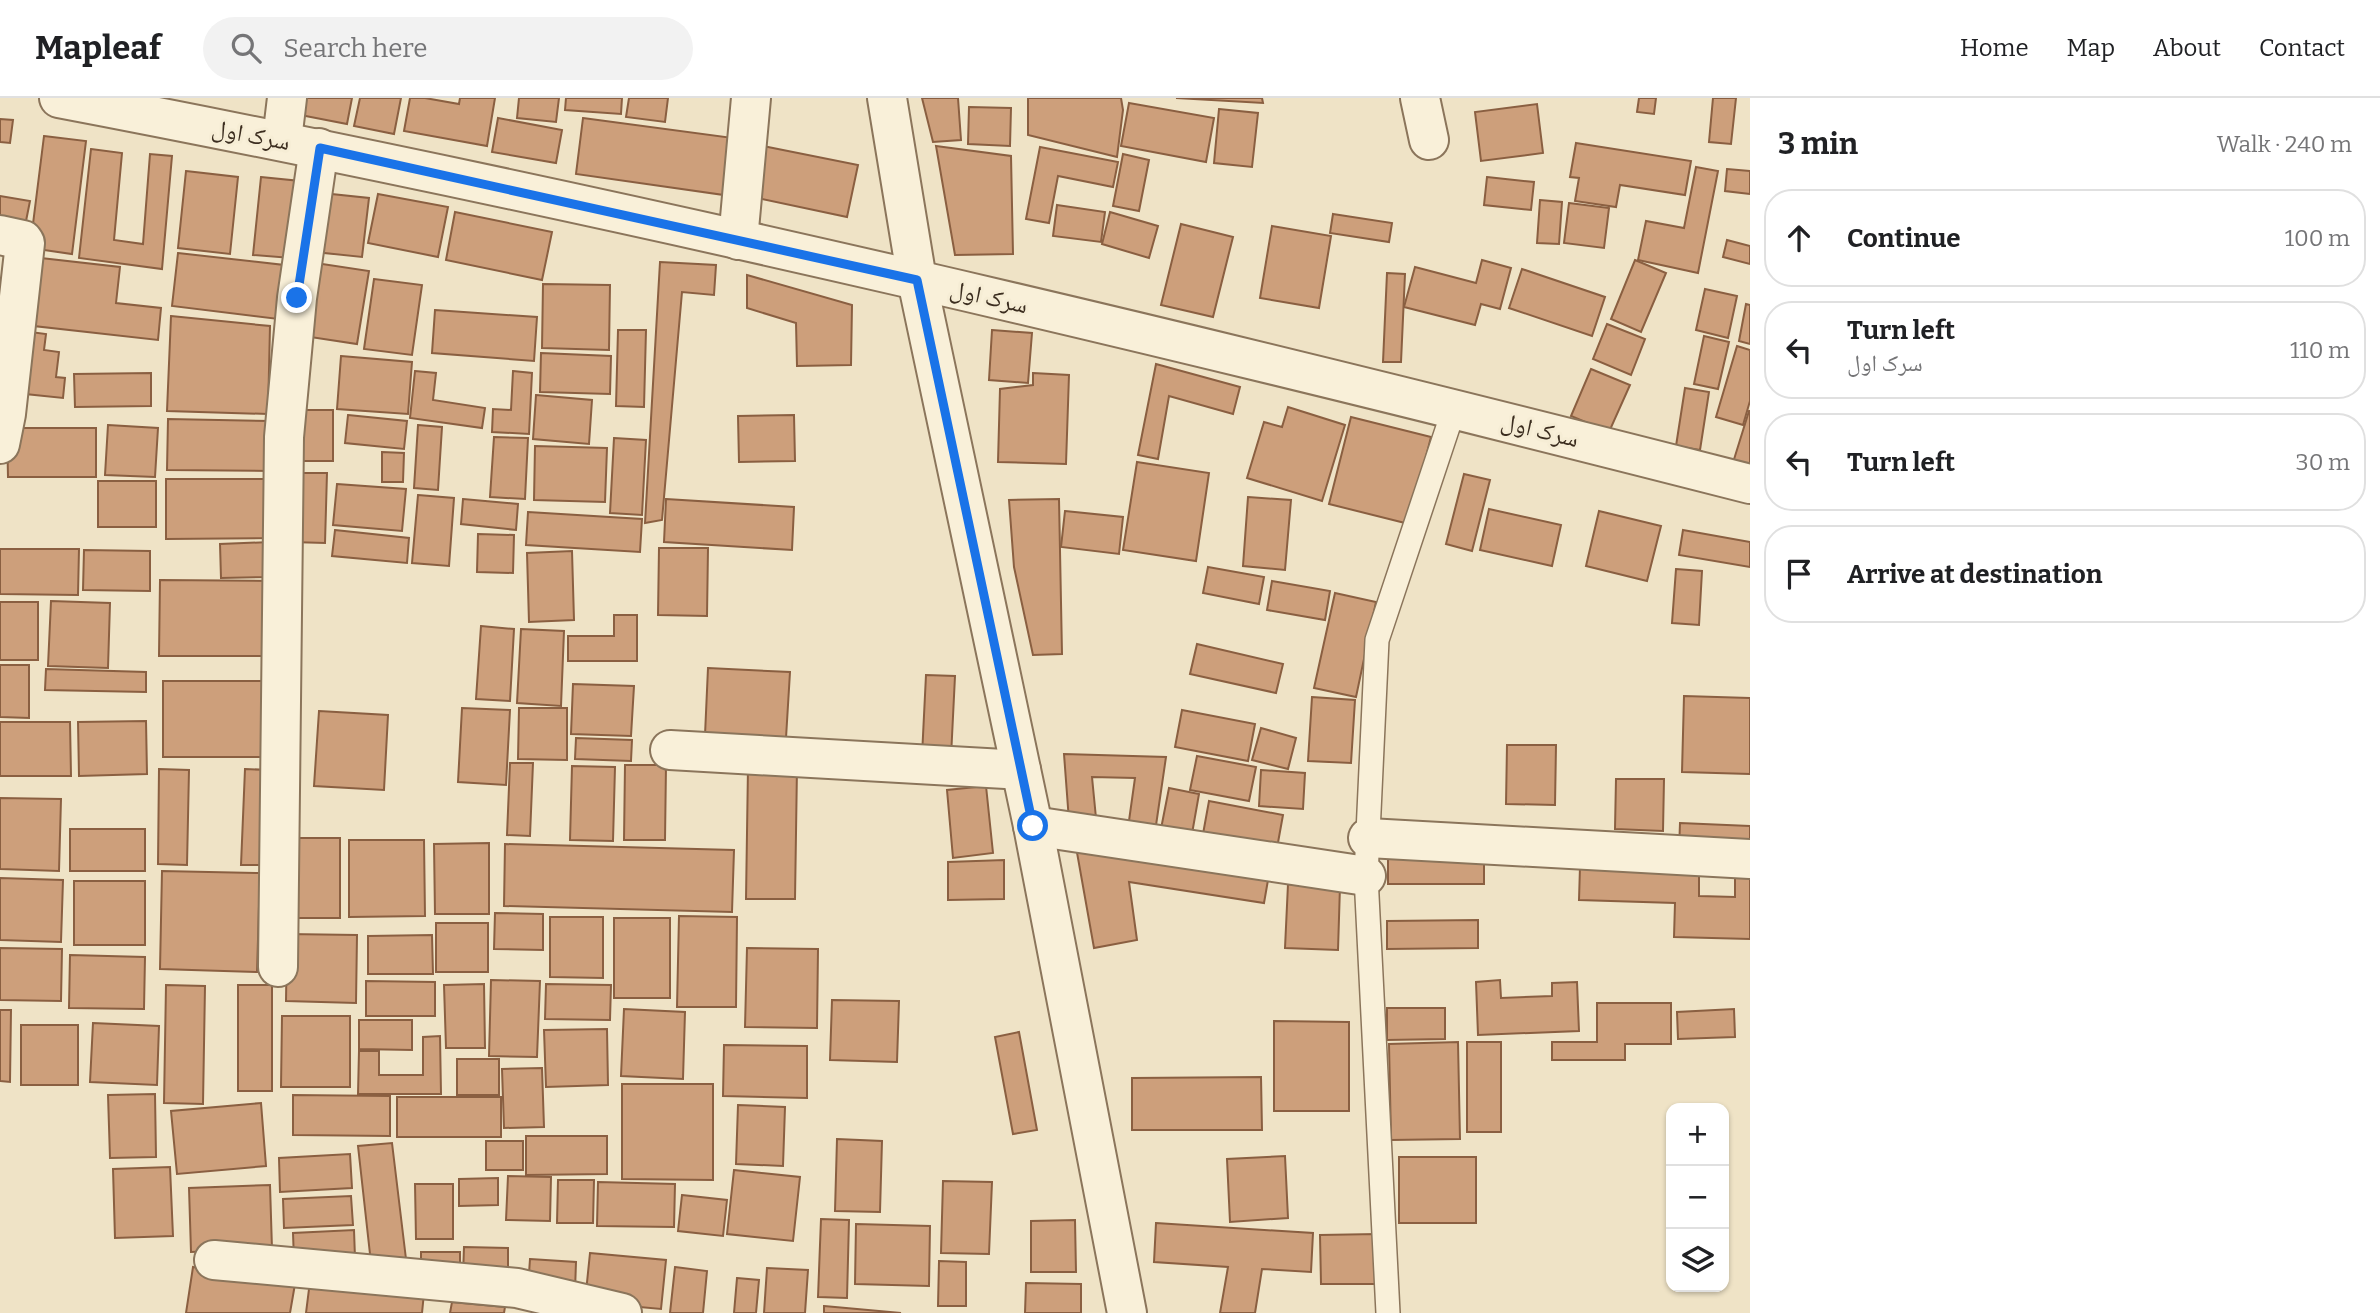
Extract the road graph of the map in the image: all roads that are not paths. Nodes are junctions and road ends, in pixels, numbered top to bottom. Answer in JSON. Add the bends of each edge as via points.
{"nodes":[{"id":1,"x":58,"y":98,"type":"edge"},
{"id":2,"x":286,"y":98,"type":"edge"},
{"id":3,"x":751,"y":98,"type":"edge"},
{"id":4,"x":887,"y":98,"type":"edge"},
{"id":5,"x":1420,"y":98,"type":"edge"},
{"id":6,"x":282,"y":140,"type":"junction"},
{"id":7,"x":1429,"y":140,"type":"dead end"},
{"id":8,"x":320,"y":148,"type":"junction"},
{"id":9,"x":0,"y":235,"type":"edge"},
{"id":10,"x":738,"y":240,"type":"junction"},
{"id":11,"x":917,"y":280,"type":"junction"},
{"id":12,"x":1454,"y":409,"type":"junction"},
{"id":13,"x":0,"y":444,"type":"edge"},
{"id":14,"x":1750,"y":484,"type":"edge"},
{"id":15,"x":670,"y":750,"type":"dead end"},
{"id":16,"x":1021,"y":770,"type":"junction"},
{"id":17,"x":1033,"y":826,"type":"junction"},
{"id":18,"x":1368,"y":838,"type":"junction"},
{"id":19,"x":1750,"y":859,"type":"edge"},
{"id":20,"x":1366,"y":876,"type":"junction"},
{"id":21,"x":278,"y":967,"type":"dead end"},
{"id":22,"x":214,"y":1260,"type":"dead end"},
{"id":23,"x":622,"y":1313,"type":"edge"},
{"id":24,"x":1127,"y":1313,"type":"edge"},
{"id":25,"x":1388,"y":1313,"type":"edge"}],
"edges":[{"from":1,"to":6,"type":"street","name":"سرک اول"},
{"from":2,"to":6,"type":"street"},
{"from":3,"to":10,"type":"street"},
{"from":4,"to":11,"type":"street"},
{"from":5,"to":7,"type":"street"},
{"from":6,"to":8,"type":"street","name":"سرک اول"},
{"from":8,"to":10,"type":"street","name":"سرک اول"},
{"from":8,"to":21,"type":"street","via":[[297,298],[284,438]]},
{"from":9,"to":13,"type":"street","via":[[25,243]]},
{"from":10,"to":11,"type":"street","name":"سرک اول"},
{"from":11,"to":12,"type":"street","name":"سرک اول"},
{"from":11,"to":16,"type":"street"},
{"from":12,"to":14,"type":"street","name":"سرک اول"},
{"from":12,"to":18,"type":"lane","via":[[1377,640]]},
{"from":15,"to":16,"type":"street"},
{"from":16,"to":17,"type":"street"},
{"from":17,"to":20,"type":"street"},
{"from":17,"to":24,"type":"street"},
{"from":18,"to":19,"type":"street"},
{"from":18,"to":20,"type":"lane"},
{"from":20,"to":25,"type":"lane"},
{"from":22,"to":23,"type":"street","via":[[517,1288]]}]}
